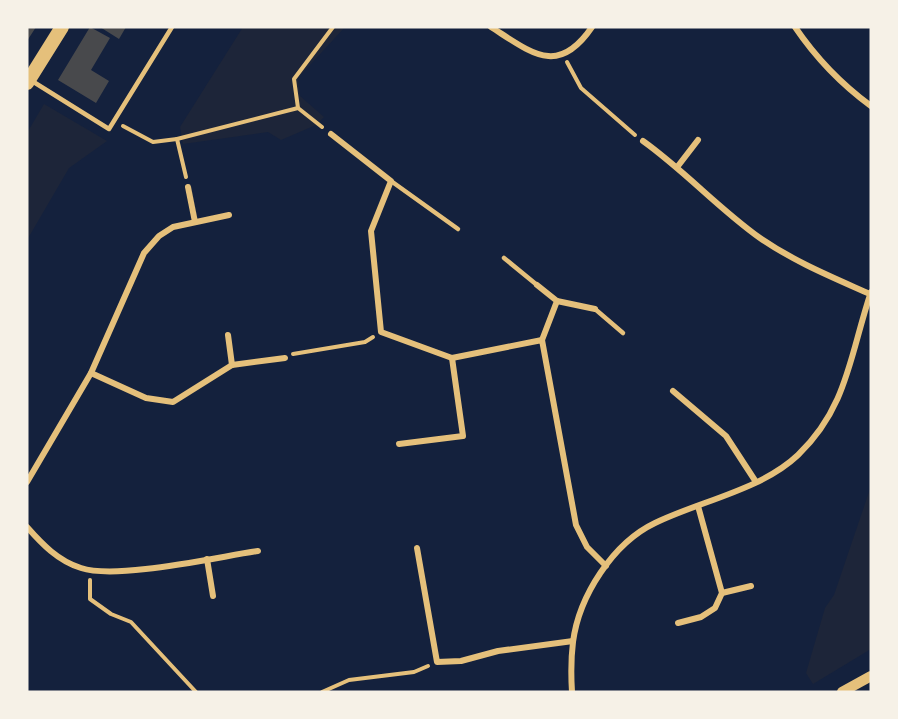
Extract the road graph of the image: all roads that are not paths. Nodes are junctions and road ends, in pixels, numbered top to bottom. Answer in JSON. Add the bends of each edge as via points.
{"nodes":[{"id":1,"x":62,"y":27,"type":"edge"},
{"id":2,"x":172,"y":27,"type":"edge"},
{"id":3,"x":491,"y":27,"type":"edge"},
{"id":4,"x":592,"y":27,"type":"edge"},
{"id":5,"x":795,"y":27,"type":"edge"},
{"id":6,"x":28,"y":81,"type":"edge"},
{"id":7,"x":871,"y":106,"type":"edge"},
{"id":8,"x":331,"y":134,"type":"road end"},
{"id":9,"x":698,"y":140,"type":"dead end"},
{"id":10,"x":643,"y":141,"type":"road end"},
{"id":11,"x":678,"y":166,"type":"junction"},
{"id":12,"x":392,"y":181,"type":"junction"},
{"id":13,"x":188,"y":187,"type":"road end"},
{"id":14,"x":229,"y":215,"type":"dead end"},
{"id":15,"x":195,"y":222,"type":"junction"},
{"id":16,"x":458,"y":229,"type":"dead end"},
{"id":17,"x":504,"y":258,"type":"dead end"},
{"id":18,"x":537,"y":285,"type":"joint"},
{"id":19,"x":871,"y":293,"type":"edge"},
{"id":20,"x":557,"y":301,"type":"junction"},
{"id":21,"x":594,"y":309,"type":"joint"},
{"id":22,"x":623,"y":333,"type":"dead end"},
{"id":23,"x":228,"y":335,"type":"dead end"},
{"id":24,"x":543,"y":340,"type":"junction"},
{"id":25,"x":285,"y":358,"type":"road end"},
{"id":26,"x":452,"y":358,"type":"junction"},
{"id":27,"x":232,"y":365,"type":"junction"},
{"id":28,"x":91,"y":373,"type":"junction"},
{"id":29,"x":673,"y":391,"type":"dead end"},
{"id":30,"x":399,"y":444,"type":"dead end"},
{"id":31,"x":27,"y":482,"type":"edge"},
{"id":32,"x":756,"y":482,"type":"junction"},
{"id":33,"x":698,"y":506,"type":"junction"},
{"id":34,"x":27,"y":527,"type":"edge"},
{"id":35,"x":417,"y":548,"type":"dead end"},
{"id":36,"x":258,"y":552,"type":"dead end"},
{"id":37,"x":207,"y":559,"type":"junction"},
{"id":38,"x":606,"y":566,"type":"junction"},
{"id":39,"x":751,"y":586,"type":"dead end"},
{"id":40,"x":722,"y":593,"type":"junction"},
{"id":41,"x":213,"y":596,"type":"dead end"},
{"id":42,"x":678,"y":623,"type":"dead end"},
{"id":43,"x":573,"y":641,"type":"junction"},
{"id":44,"x":871,"y":676,"type":"edge"},
{"id":45,"x":572,"y":692,"type":"edge"},
{"id":46,"x":842,"y":692,"type":"edge"}],
"edges":[{"from":1,"to":6,"type":"main road"},
{"from":2,"to":6,"type":"lane","via":[[109,129]]},
{"from":3,"to":4,"type":"street","via":[[546,58],[564,56],[582,42]]},
{"from":5,"to":7,"type":"street","via":[[847,88]]},
{"from":8,"to":12,"type":"street"},
{"from":9,"to":11,"type":"street"},
{"from":10,"to":11,"type":"street"},
{"from":11,"to":19,"type":"street","via":[[758,236],[801,264]]},
{"from":12,"to":16,"type":"lane"},
{"from":12,"to":26,"type":"street","via":[[371,231],[381,332]]},
{"from":13,"to":15,"type":"street"},
{"from":14,"to":15,"type":"street"},
{"from":15,"to":28,"type":"street","via":[[173,227],[144,253]]},
{"from":17,"to":18,"type":"lane"},
{"from":18,"to":20,"type":"street"},
{"from":19,"to":32,"type":"street","via":[[839,399],[828,421],[797,456]]},
{"from":20,"to":21,"type":"street"},
{"from":20,"to":24,"type":"street"},
{"from":21,"to":22,"type":"lane"},
{"from":23,"to":27,"type":"street"},
{"from":24,"to":26,"type":"street"},
{"from":24,"to":38,"type":"street","via":[[576,525],[587,547]]},
{"from":25,"to":27,"type":"street"},
{"from":26,"to":30,"type":"street","via":[[463,436]]},
{"from":27,"to":28,"type":"street","via":[[173,402],[146,398]]},
{"from":28,"to":31,"type":"street"},
{"from":29,"to":32,"type":"street","via":[[726,436]]},
{"from":32,"to":33,"type":"street"},
{"from":33,"to":38,"type":"street","via":[[654,524],[627,542]]},
{"from":33,"to":40,"type":"street"},
{"from":34,"to":37,"type":"street","via":[[63,560],[90,571]]},
{"from":35,"to":43,"type":"street","via":[[437,662]]},
{"from":36,"to":37,"type":"street"},
{"from":37,"to":41,"type":"street"},
{"from":38,"to":43,"type":"street","via":[[586,597]]},
{"from":39,"to":40,"type":"street"},
{"from":40,"to":42,"type":"street","via":[[708,613]]},
{"from":43,"to":45,"type":"street"},
{"from":44,"to":46,"type":"street"}]}
